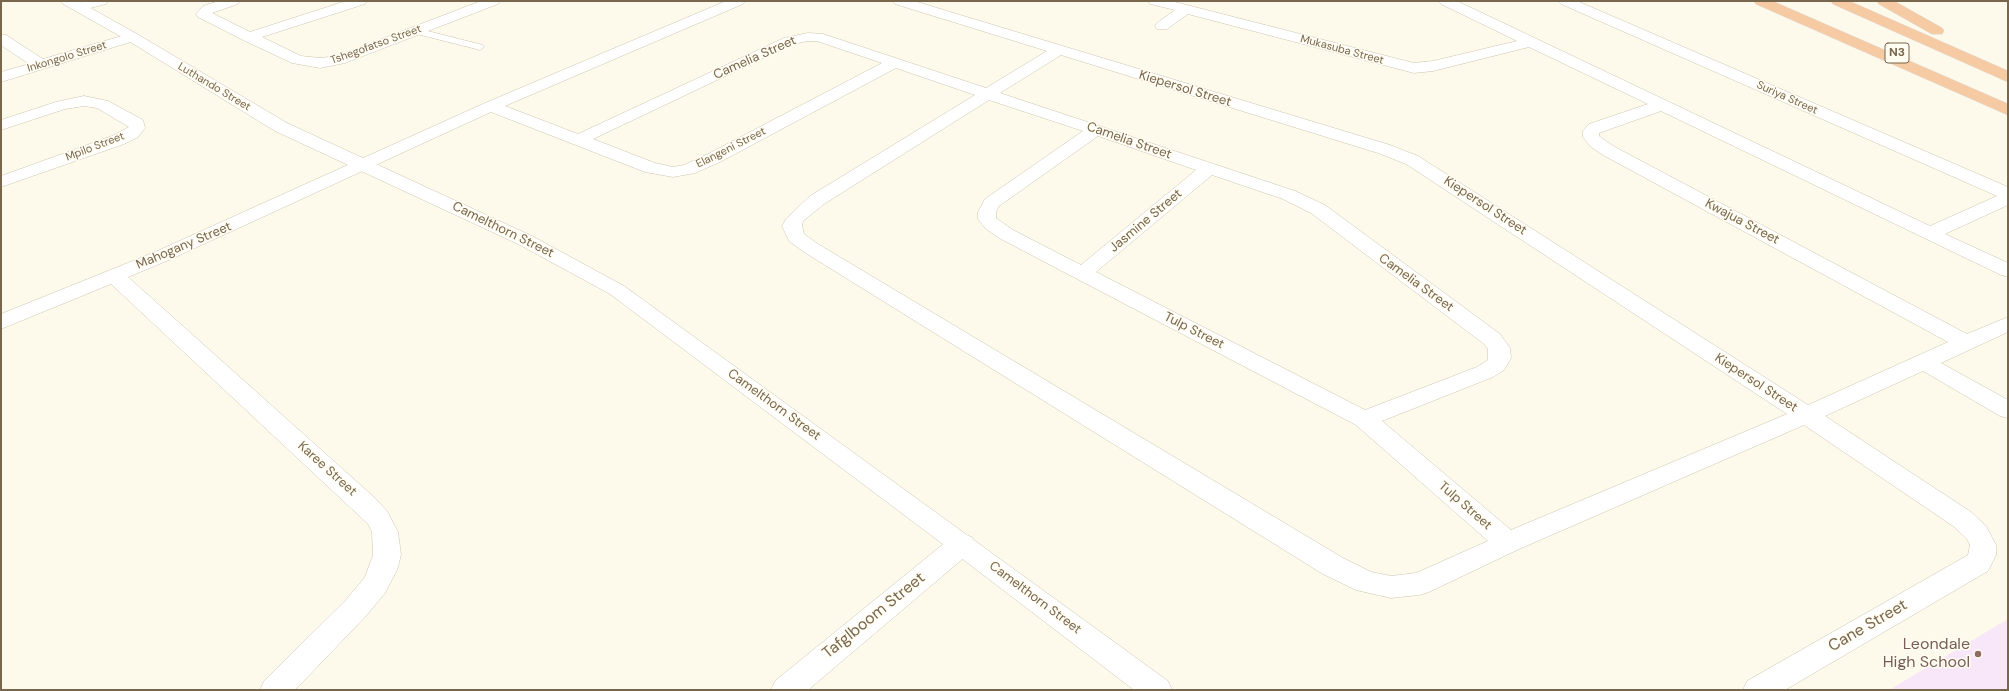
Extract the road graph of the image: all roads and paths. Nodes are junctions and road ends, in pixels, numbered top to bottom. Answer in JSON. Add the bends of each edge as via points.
{"nodes":[{"id":1,"x":101,"y":1,"type":"edge"},
{"id":2,"x":233,"y":1,"type":"edge"},
{"id":3,"x":360,"y":1,"type":"edge"},
{"id":4,"x":463,"y":1,"type":"edge"},
{"id":5,"x":493,"y":1,"type":"edge"},
{"id":6,"x":738,"y":1,"type":"edge"},
{"id":7,"x":900,"y":1,"type":"edge"},
{"id":8,"x":1155,"y":1,"type":"edge"},
{"id":9,"x":1446,"y":1,"type":"edge"},
{"id":10,"x":1566,"y":1,"type":"edge"},
{"id":11,"x":1761,"y":1,"type":"edge"},
{"id":12,"x":1785,"y":1,"type":"edge"},
{"id":13,"x":1838,"y":1,"type":"edge"},
{"id":14,"x":1884,"y":1,"type":"edge"},
{"id":15,"x":74,"y":4,"type":"edge"},
{"id":16,"x":480,"y":6,"type":"junction"},
{"id":17,"x":1186,"y":9,"type":"junction"},
{"id":18,"x":1162,"y":26,"type":"dead end"},
{"id":19,"x":416,"y":31,"type":"junction"},
{"id":20,"x":248,"y":36,"type":"junction"},
{"id":21,"x":132,"y":37,"type":"junction"},
{"id":22,"x":1,"y":38,"type":"edge"},
{"id":23,"x":1530,"y":42,"type":"junction"},
{"id":24,"x":480,"y":47,"type":"dead end"},
{"id":25,"x":1058,"y":50,"type":"junction"},
{"id":26,"x":896,"y":62,"type":"junction"},
{"id":27,"x":40,"y":65,"type":"junction"},
{"id":28,"x":2008,"y":67,"type":"edge"},
{"id":29,"x":1,"y":77,"type":"edge"},
{"id":30,"x":2008,"y":78,"type":"edge"},
{"id":31,"x":988,"y":93,"type":"junction"},
{"id":32,"x":1662,"y":105,"type":"junction"},
{"id":33,"x":491,"y":106,"type":"junction"},
{"id":34,"x":2008,"y":106,"type":"edge"},
{"id":35,"x":2008,"y":110,"type":"edge"},
{"id":36,"x":1,"y":125,"type":"edge"},
{"id":37,"x":1096,"y":130,"type":"junction"},
{"id":38,"x":578,"y":140,"type":"junction"},
{"id":39,"x":364,"y":165,"type":"junction"},
{"id":40,"x":1209,"y":168,"type":"junction"},
{"id":41,"x":1,"y":182,"type":"edge"},
{"id":42,"x":2008,"y":194,"type":"edge"},
{"id":43,"x":2008,"y":198,"type":"edge"},
{"id":44,"x":1931,"y":233,"type":"junction"},
{"id":45,"x":2008,"y":271,"type":"edge"},
{"id":46,"x":1083,"y":273,"type":"junction"},
{"id":47,"x":114,"y":276,"type":"junction"},
{"id":48,"x":1,"y":322,"type":"edge"},
{"id":49,"x":2008,"y":324,"type":"edge"},
{"id":50,"x":1966,"y":343,"type":"junction"},
{"id":51,"x":1925,"y":363,"type":"junction"},
{"id":52,"x":2008,"y":410,"type":"edge"},
{"id":53,"x":1806,"y":415,"type":"junction"},
{"id":54,"x":1364,"y":419,"type":"junction"},
{"id":55,"x":1508,"y":543,"type":"junction"},
{"id":56,"x":962,"y":544,"type":"junction"},
{"id":57,"x":1978,"y":563,"type":"joint"},
{"id":58,"x":275,"y":690,"type":"edge"},
{"id":59,"x":786,"y":690,"type":"edge"},
{"id":60,"x":1157,"y":690,"type":"edge"},
{"id":61,"x":1758,"y":690,"type":"edge"}],
"edges":[{"from":1,"to":15,"type":"street"},
{"from":2,"to":20,"type":"street","name":"Tshegofatso Street","via":[[208,9],[203,14]]},
{"from":3,"to":20,"type":"street"},
{"from":4,"to":16,"type":"street"},
{"from":5,"to":16,"type":"street","name":"Tshegofatso Street"},
{"from":6,"to":33,"type":"street","name":"Mahogany Street"},
{"from":7,"to":25,"type":"street","name":"Kiepersol Street"},
{"from":8,"to":17,"type":"street","name":"Mukasuba Street"},
{"from":9,"to":23,"type":"street"},
{"from":10,"to":42,"type":"street","name":"Suriya Street"},
{"from":11,"to":35,"type":"highway"},
{"from":12,"to":34,"type":"highway","number":"N3"},
{"from":13,"to":30,"type":"highway","number":"N3"},
{"from":14,"to":28,"type":"highway"},
{"from":15,"to":21,"type":"street","name":"Luthando Street"},
{"from":16,"to":19,"type":"street","name":"Tshegofatso Street"},
{"from":17,"to":18,"type":"street"},
{"from":17,"to":23,"type":"street","name":"Mukasuba Street","via":[[1414,68],[1433,66]]},
{"from":19,"to":20,"type":"street","name":"Tshegofatso Street","via":[[326,63],[302,62]]},
{"from":19,"to":24,"type":"lane"},
{"from":21,"to":27,"type":"street","name":"Inkongolo Street"},
{"from":21,"to":39,"type":"street","name":"Luthando Street","via":[[280,127]]},
{"from":22,"to":27,"type":"street"},
{"from":23,"to":32,"type":"street"},
{"from":25,"to":31,"type":"street"},
{"from":25,"to":53,"type":"street","name":"Kiepersol Street","via":[[1384,149],[1412,160]]},
{"from":26,"to":31,"type":"street","name":"Camelia Street"},
{"from":26,"to":38,"type":"street","name":"Camelia Street","via":[[826,39],[798,38]]},
{"from":26,"to":38,"type":"street","name":"Elangeni Street","via":[[714,158],[680,171],[658,170]]},
{"from":27,"to":29,"type":"street","name":"Inkongolo Street"},
{"from":31,"to":37,"type":"street","name":"Camelia Street"},
{"from":31,"to":55,"type":"street","via":[[804,210],[792,226],[796,237],[1359,580],[1391,587],[1419,584]]},
{"from":32,"to":44,"type":"street"},
{"from":32,"to":50,"type":"street","name":"Kwajua Street","via":[[1595,128],[1591,132],[1591,137],[1609,151]]},
{"from":33,"to":38,"type":"street","name":"Elangeni Street"},
{"from":33,"to":39,"type":"street","name":"Mahogany Street"},
{"from":36,"to":41,"type":"street","name":"Mpilo Street","via":[[62,105],[84,101],[102,104],[137,124],[132,133],[118,140]]},
{"from":37,"to":40,"type":"street","name":"Camelia Street"},
{"from":37,"to":46,"type":"street","name":"Tulp Street","via":[[992,203],[987,212],[987,219],[1006,234]]},
{"from":39,"to":47,"type":"street","name":"Mahogany Street"},
{"from":39,"to":56,"type":"street","name":"Camelthorn Street","via":[[525,240],[616,290]]},
{"from":40,"to":46,"type":"street","name":"Jasmine Street"},
{"from":40,"to":54,"type":"street","name":"Camelia Street","via":[[1289,195],[1318,210],[1492,339],[1499,348],[1500,358],[1496,365],[1485,372]]},
{"from":43,"to":44,"type":"street"},
{"from":44,"to":45,"type":"street"},
{"from":46,"to":54,"type":"street","name":"Tulp Street"},
{"from":47,"to":48,"type":"street","name":"Mahogany Street"},
{"from":47,"to":58,"type":"street","name":"Karee Street","via":[[366,505],[378,518],[385,532],[387,555],[375,585],[356,608]]},
{"from":49,"to":50,"type":"street"},
{"from":50,"to":51,"type":"street"},
{"from":51,"to":52,"type":"street"},
{"from":51,"to":53,"type":"street"},
{"from":53,"to":55,"type":"street"},
{"from":53,"to":57,"type":"street","name":"Kiepersol Street","via":[[1962,519],[1977,532],[1983,545]]},
{"from":54,"to":55,"type":"street","name":"Tulp Street"},
{"from":56,"to":59,"type":"street","name":"Tafglboom Street"},
{"from":56,"to":60,"type":"street","name":"Camelthorn Street"},
{"from":57,"to":61,"type":"street","name":"Cane Street"}]}
